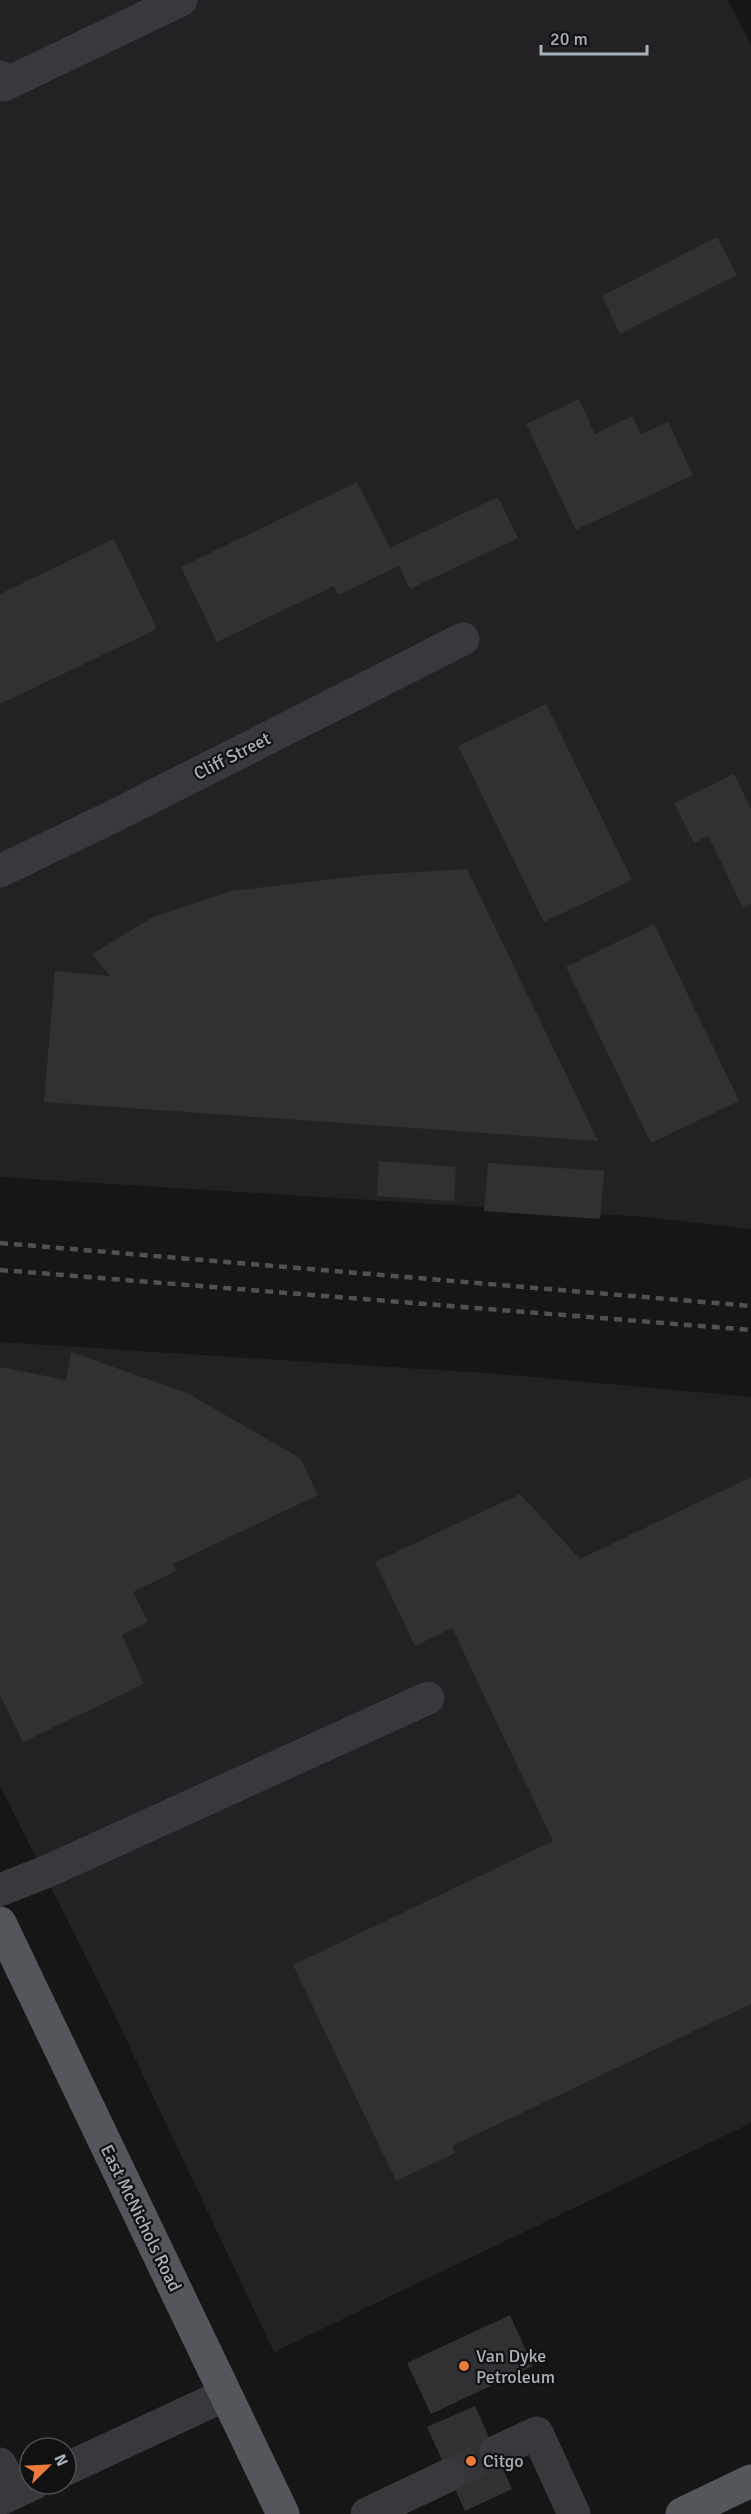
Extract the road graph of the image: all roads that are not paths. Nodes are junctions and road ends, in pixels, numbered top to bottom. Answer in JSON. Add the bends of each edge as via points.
{"nodes":[{"id":1,"x":181,"y":0,"type":"edge"},
{"id":2,"x":0,"y":77,"type":"edge"},
{"id":3,"x":463,"y":639,"type":"dead end"},
{"id":4,"x":0,"y":872,"type":"edge"},
{"id":5,"x":428,"y":1698,"type":"dead end"},
{"id":6,"x":0,"y":1890,"type":"edge"},
{"id":7,"x":0,"y":1923,"type":"edge"},
{"id":8,"x":225,"y":2395,"type":"junction"},
{"id":9,"x":496,"y":2452,"type":"tunnel mouth"},
{"id":10,"x":78,"y":2463,"type":"edge"},
{"id":11,"x":449,"y":2475,"type":"tunnel mouth"},
{"id":12,"x":751,"y":2481,"type":"edge"},
{"id":13,"x":283,"y":2514,"type":"edge"},
{"id":14,"x":367,"y":2514,"type":"edge"},
{"id":15,"x":574,"y":2514,"type":"edge"},
{"id":16,"x":682,"y":2514,"type":"edge"}],
"edges":[{"from":1,"to":2,"type":"lane","via":[[4,85]]},
{"from":3,"to":4,"type":"lane","name":"Cliff Street"},
{"from":5,"to":6,"type":"lane"},
{"from":7,"to":8,"type":"main road","name":"East McNichols Road"},
{"from":8,"to":10,"type":"lane"},
{"from":8,"to":13,"type":"main road","name":"East McNichols Road"},
{"from":9,"to":15,"type":"lane","via":[[537,2433]]},
{"from":11,"to":14,"type":"lane"},
{"from":12,"to":16,"type":"main road"}]}
